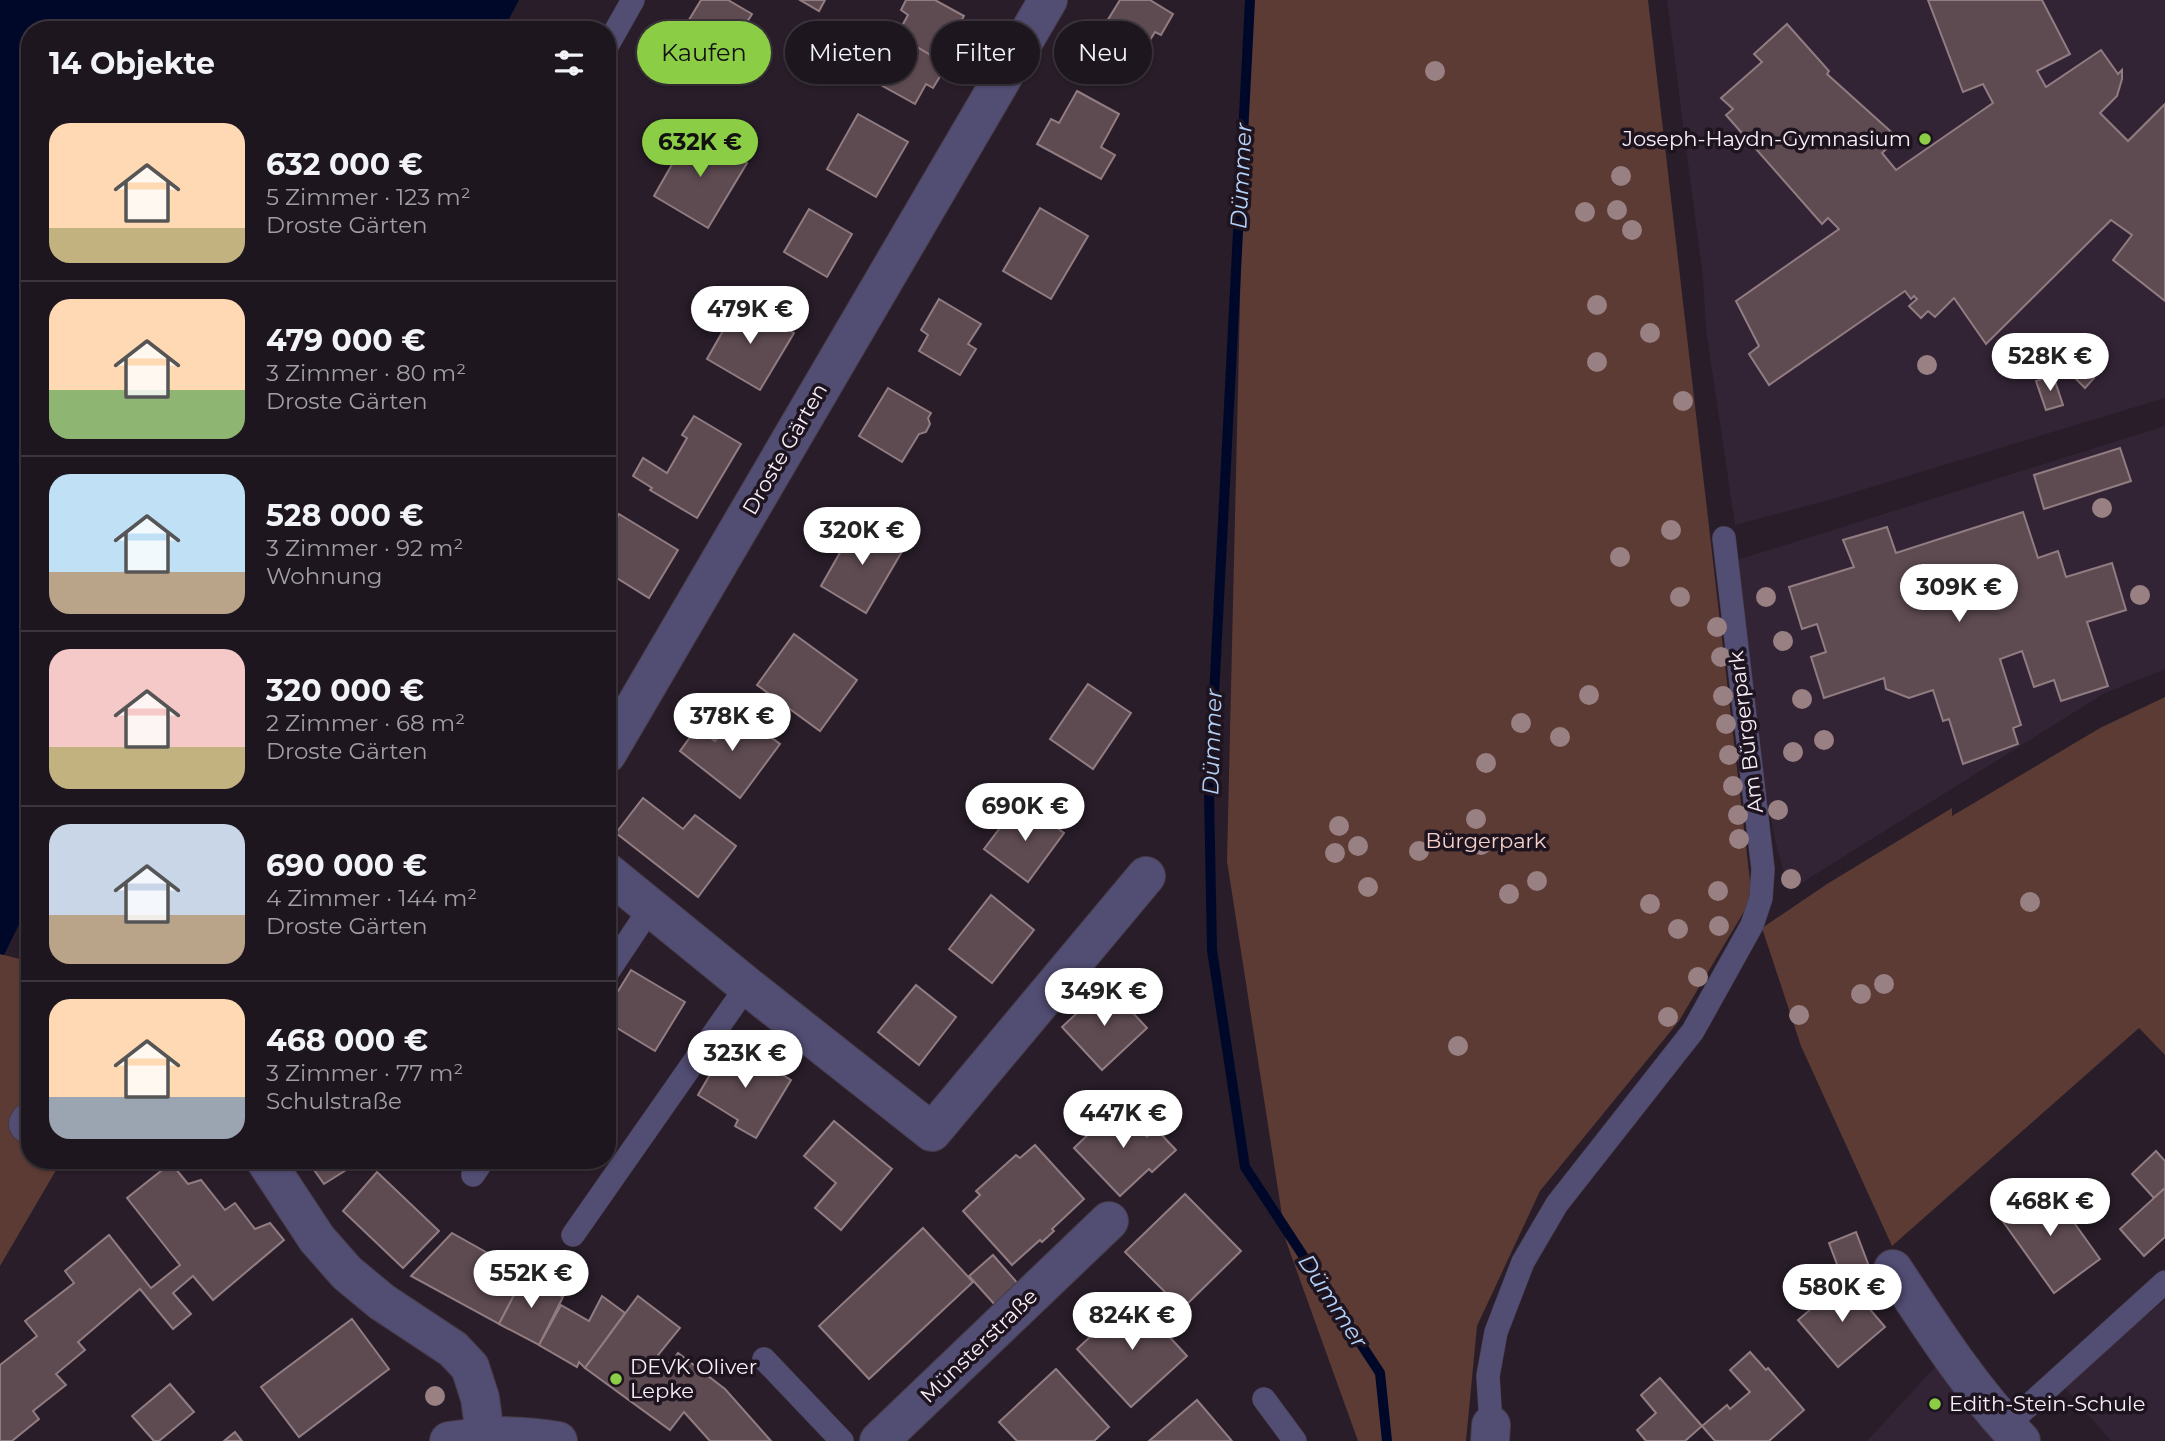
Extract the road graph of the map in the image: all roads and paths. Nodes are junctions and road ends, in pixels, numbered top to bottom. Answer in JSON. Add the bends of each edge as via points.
{"nodes":[{"id":1,"x":633,"y":0,"type":"edge"},
{"id":2,"x":1048,"y":0,"type":"edge"},
{"id":3,"x":616,"y":30,"type":"edge"},
{"id":4,"x":1724,"y":538,"type":"dead end"},
{"id":5,"x":616,"y":739,"type":"edge"},
{"id":6,"x":1146,"y":876,"type":"dead end"},
{"id":7,"x":616,"y":879,"type":"edge"},
{"id":8,"x":651,"y":908,"type":"junction"},
{"id":9,"x":616,"y":960,"type":"edge"},
{"id":10,"x":747,"y":986,"type":"junction"},
{"id":11,"x":271,"y":1169,"type":"edge"},
{"id":12,"x":1109,"y":1221,"type":"dead end"},
{"id":13,"x":573,"y":1235,"type":"dead end"},
{"id":14,"x":1894,"y":1269,"type":"dead end"},
{"id":15,"x":2165,"y":1282,"type":"edge"},
{"id":16,"x":764,"y":1359,"type":"dead end"},
{"id":17,"x":1264,"y":1399,"type":"dead end"},
{"id":18,"x":1490,"y":1433,"type":"edge"},
{"id":19,"x":2013,"y":1433,"type":"edge"},
{"id":20,"x":467,"y":1438,"type":"edge"},
{"id":21,"x":558,"y":1441,"type":"edge"},
{"id":22,"x":842,"y":1441,"type":"edge"},
{"id":23,"x":880,"y":1441,"type":"edge"},
{"id":24,"x":1295,"y":1441,"type":"edge"}],
"edges":[{"from":1,"to":3,"type":"lane"},
{"from":2,"to":5,"type":"street","name":"Droste Gärten"},
{"from":4,"to":18,"type":"lane","name":"Am Bürgerpark","via":[[1763,869],[1761,898],[1752,925],[1693,1031],[1557,1204],[1523,1262],[1496,1332],[1488,1376]]},
{"from":6,"to":10,"type":"street","via":[[932,1132]]},
{"from":7,"to":8,"type":"street"},
{"from":8,"to":9,"type":"lane"},
{"from":8,"to":10,"type":"street"},
{"from":10,"to":13,"type":"lane"},
{"from":11,"to":20,"type":"street","via":[[317,1239],[347,1272],[382,1302],[453,1349],[470,1367],[480,1398]]},
{"from":12,"to":23,"type":"street","name":"Münsterstraße"},
{"from":14,"to":19,"type":"street","via":[[1942,1344]]},
{"from":15,"to":19,"type":"lane"},
{"from":16,"to":22,"type":"lane"},
{"from":17,"to":24,"type":"lane"},
{"from":20,"to":21,"type":"street","via":[[520,1435]]}]}
